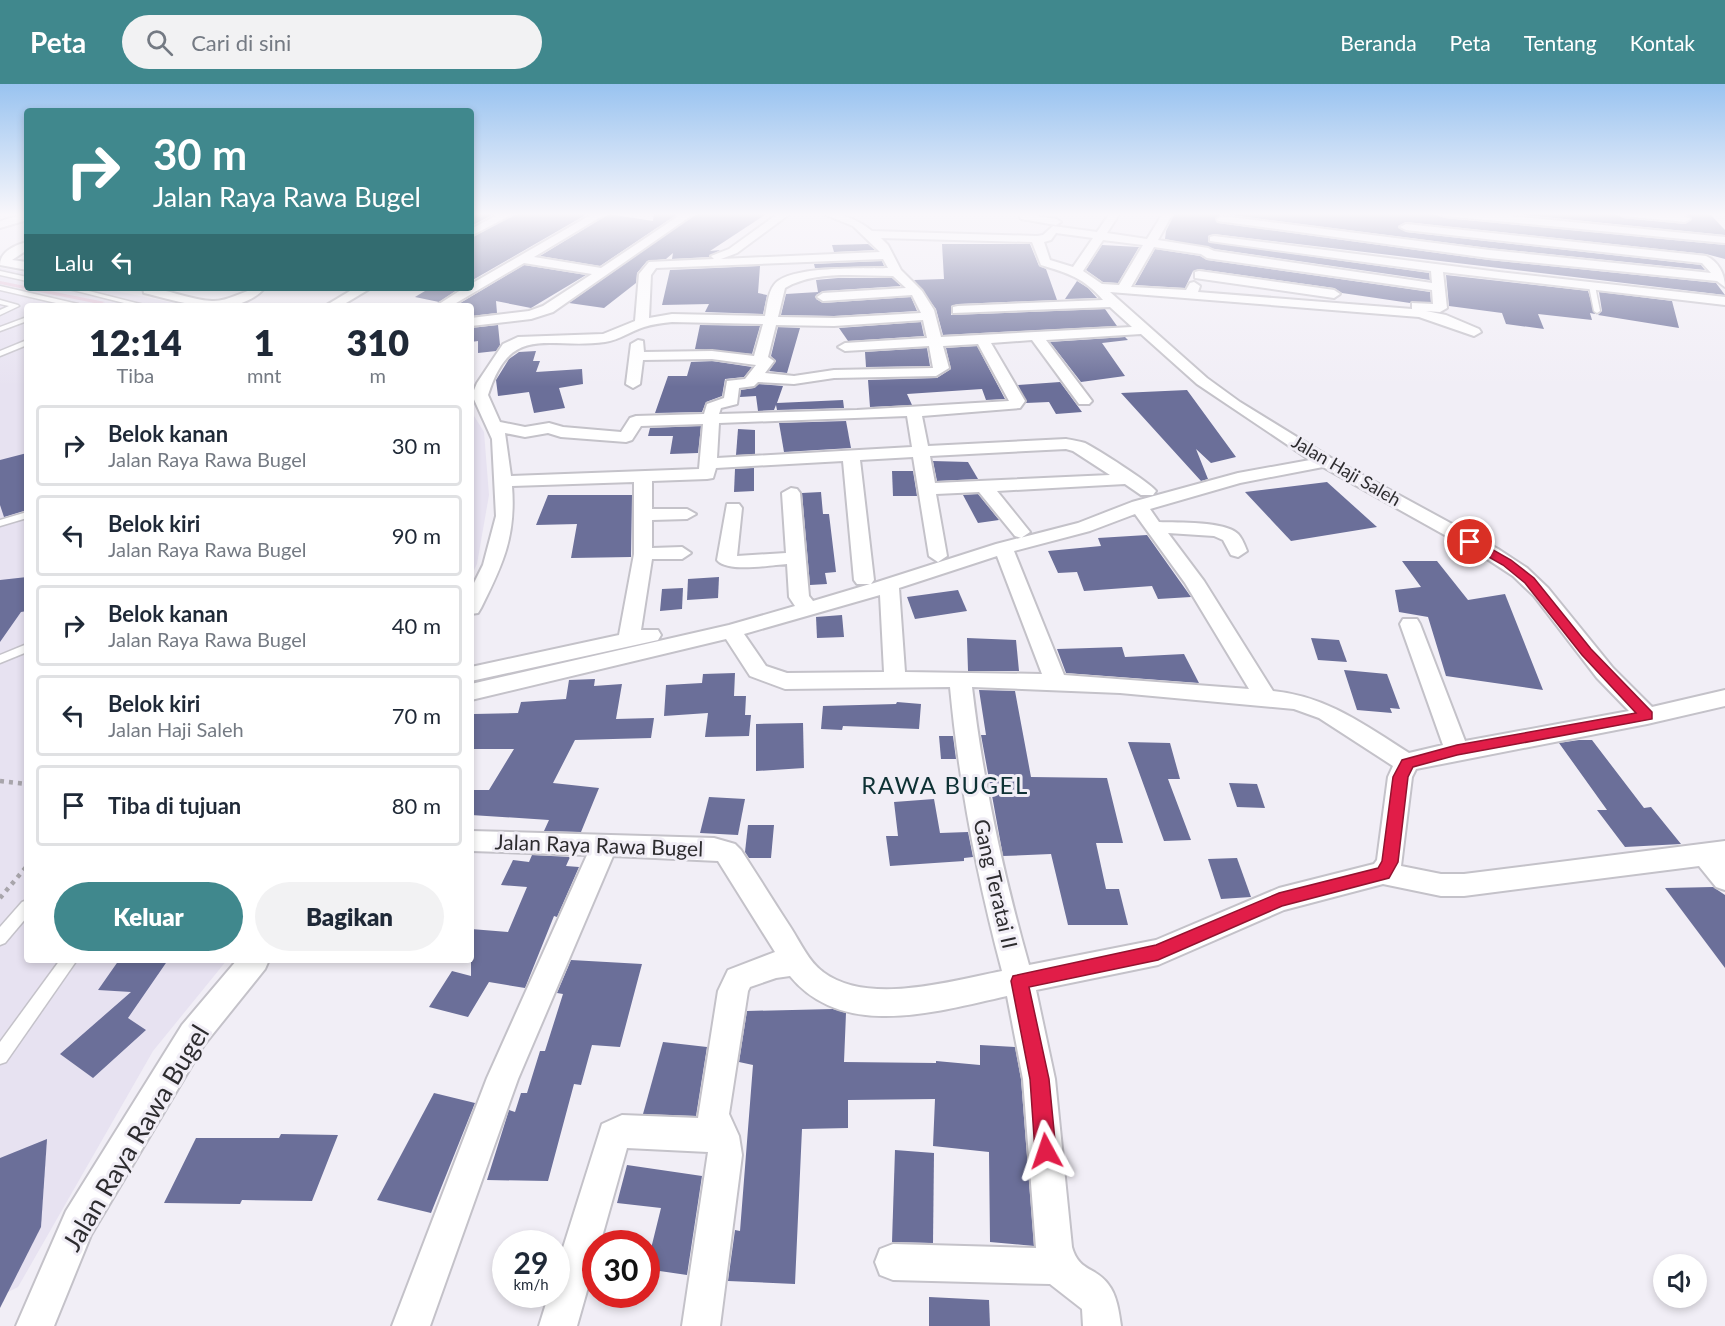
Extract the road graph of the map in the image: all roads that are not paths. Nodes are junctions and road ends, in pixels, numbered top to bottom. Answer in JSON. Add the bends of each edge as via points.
{"nodes":[{"id":1,"x":502,"y":271,"type":"edge"},
{"id":2,"x":597,"y":271,"type":"edge"},
{"id":3,"x":648,"y":271,"type":"edge"},
{"id":4,"x":1073,"y":271,"type":"edge"},
{"id":5,"x":1133,"y":271,"type":"edge"},
{"id":6,"x":1200,"y":271,"type":"edge"},
{"id":7,"x":1343,"y":271,"type":"edge"},
{"id":8,"x":1437,"y":271,"type":"edge"},
{"id":9,"x":1460,"y":271,"type":"edge"},
{"id":10,"x":1497,"y":271,"type":"edge"},
{"id":11,"x":1642,"y":271,"type":"edge"},
{"id":12,"x":603,"y":272,"type":"joint"},
{"id":13,"x":896,"y":272,"type":"joint"},
{"id":14,"x":1076,"y":272,"type":"joint"},
{"id":15,"x":0,"y":273,"type":"edge"},
{"id":16,"x":1199,"y":275,"type":"junction"},
{"id":17,"x":1499,"y":276,"type":"junction"},
{"id":18,"x":24,"y":278,"type":"edge"},
{"id":19,"x":1723,"y":280,"type":"edge"},
{"id":20,"x":1592,"y":286,"type":"junction"},
{"id":21,"x":474,"y":287,"type":"edge"},
{"id":22,"x":1437,"y":287,"type":"junction"},
{"id":23,"x":0,"y":288,"type":"edge"},
{"id":24,"x":82,"y":291,"type":"edge"},
{"id":25,"x":159,"y":291,"type":"edge"},
{"id":26,"x":253,"y":291,"type":"edge"},
{"id":27,"x":360,"y":291,"type":"edge"},
{"id":28,"x":468,"y":291,"type":"edge"},
{"id":29,"x":916,"y":291,"type":"junction"},
{"id":30,"x":1185,"y":295,"type":"junction"},
{"id":31,"x":824,"y":297,"type":"dead end"},
{"id":32,"x":1118,"y":297,"type":"junction"},
{"id":33,"x":122,"y":300,"type":"junction"},
{"id":34,"x":1725,"y":301,"type":"edge"},
{"id":35,"x":0,"y":302,"type":"edge"},
{"id":36,"x":58,"y":303,"type":"edge"},
{"id":37,"x":116,"y":303,"type":"edge"},
{"id":38,"x":134,"y":303,"type":"edge"},
{"id":39,"x":208,"y":303,"type":"edge"},
{"id":40,"x":222,"y":303,"type":"edge"},
{"id":41,"x":337,"y":303,"type":"edge"},
{"id":42,"x":447,"y":303,"type":"edge"},
{"id":43,"x":958,"y":310,"type":"dead end"},
{"id":44,"x":1597,"y":311,"type":"dead end"},
{"id":45,"x":0,"y":313,"type":"edge"},
{"id":46,"x":929,"y":316,"type":"junction"},
{"id":47,"x":24,"y":320,"type":"edge"},
{"id":48,"x":769,"y":321,"type":"junction"},
{"id":49,"x":474,"y":322,"type":"edge"},
{"id":50,"x":635,"y":327,"type":"junction"},
{"id":51,"x":0,"y":329,"type":"edge"},
{"id":52,"x":1143,"y":330,"type":"junction"},
{"id":53,"x":1474,"y":332,"type":"dead end"},
{"id":54,"x":1036,"y":336,"type":"junction"},
{"id":55,"x":982,"y":339,"type":"junction"},
{"id":56,"x":933,"y":341,"type":"junction"},
{"id":57,"x":24,"y":343,"type":"edge"},
{"id":58,"x":846,"y":347,"type":"dead end"},
{"id":59,"x":0,"y":354,"type":"edge"},
{"id":60,"x":638,"y":356,"type":"junction"},
{"id":61,"x":760,"y":361,"type":"junction"},
{"id":62,"x":755,"y":377,"type":"junction"},
{"id":63,"x":633,"y":384,"type":"dead end"},
{"id":64,"x":1084,"y":400,"type":"dead end"},
{"id":65,"x":914,"y":412,"type":"junction"},
{"id":66,"x":711,"y":421,"type":"junction"},
{"id":67,"x":496,"y":426,"type":"junction"},
{"id":68,"x":921,"y":450,"type":"junction"},
{"id":69,"x":851,"y":454,"type":"junction"},
{"id":70,"x":1317,"y":457,"type":"junction"},
{"id":71,"x":708,"y":463,"type":"junction"},
{"id":72,"x":643,"y":477,"type":"junction"},
{"id":73,"x":504,"y":481,"type":"junction"},
{"id":74,"x":984,"y":486,"type":"junction"},
{"id":75,"x":927,"y":489,"type":"junction"},
{"id":76,"x":791,"y":492,"type":"dead end"},
{"id":77,"x":1141,"y":496,"type":"junction"},
{"id":78,"x":733,"y":508,"type":"dead end"},
{"id":79,"x":687,"y":514,"type":"dead end"},
{"id":80,"x":643,"y":515,"type":"junction"},
{"id":81,"x":24,"y":516,"type":"edge"},
{"id":82,"x":1077,"y":522,"type":"junction"},
{"id":83,"x":0,"y":524,"type":"edge"},
{"id":84,"x":1155,"y":527,"type":"junction"},
{"id":85,"x":1021,"y":531,"type":"junction"},
{"id":86,"x":1003,"y":548,"type":"junction"},
{"id":87,"x":1238,"y":551,"type":"dead end"},
{"id":88,"x":682,"y":553,"type":"dead end"},
{"id":89,"x":643,"y":554,"type":"junction"},
{"id":90,"x":938,"y":556,"type":"junction"},
{"id":91,"x":796,"y":558,"type":"junction"},
{"id":92,"x":864,"y":580,"type":"junction"},
{"id":93,"x":889,"y":585,"type":"junction"},
{"id":94,"x":474,"y":602,"type":"edge"},
{"id":95,"x":803,"y":603,"type":"junction"},
{"id":96,"x":1410,"y":624,"type":"dead end"},
{"id":97,"x":731,"y":631,"type":"junction"},
{"id":98,"x":629,"y":640,"type":"junction"},
{"id":99,"x":24,"y":649,"type":"edge"},
{"id":100,"x":0,"y":659,"type":"edge"},
{"id":101,"x":474,"y":673,"type":"edge"},
{"id":102,"x":960,"y":679,"type":"junction"},
{"id":103,"x":895,"y":680,"type":"junction"},
{"id":104,"x":1056,"y":683,"type":"junction"},
{"id":105,"x":474,"y":691,"type":"edge"},
{"id":106,"x":1266,"y":698,"type":"junction"},
{"id":107,"x":1725,"y":698,"type":"edge"},
{"id":108,"x":1647,"y":716,"type":"junction"},
{"id":109,"x":1457,"y":750,"type":"junction"},
{"id":110,"x":1407,"y":763,"type":"junction"},
{"id":111,"x":474,"y":842,"type":"edge"},
{"id":112,"x":605,"y":845,"type":"junction"},
{"id":113,"x":1716,"y":854,"type":"edge"},
{"id":114,"x":1383,"y":873,"type":"junction"},
{"id":115,"x":1725,"y":879,"type":"edge"},
{"id":116,"x":24,"y":910,"type":"edge"},
{"id":117,"x":0,"y":938,"type":"edge"},
{"id":118,"x":67,"y":963,"type":"edge"},
{"id":119,"x":253,"y":963,"type":"edge"},
{"id":120,"x":796,"y":963,"type":"junction"},
{"id":121,"x":1019,"y":981,"type":"junction"},
{"id":122,"x":0,"y":1056,"type":"edge"},
{"id":123,"x":723,"y":1136,"type":"junction"},
{"id":124,"x":893,"y":1262,"type":"dead end"},
{"id":125,"x":1059,"y":1266,"type":"junction"},
{"id":126,"x":35,"y":1326,"type":"edge"},
{"id":127,"x":411,"y":1326,"type":"edge"},
{"id":128,"x":558,"y":1326,"type":"edge"},
{"id":129,"x":701,"y":1326,"type":"edge"},
{"id":130,"x":1102,"y":1326,"type":"edge"}],
"edges":[{"from":1,"to":21,"type":"street"},
{"from":2,"to":12,"type":"street"},
{"from":3,"to":50,"type":"street"},
{"from":4,"to":14,"type":"street","name":"Jalan Haji Saleh"},
{"from":5,"to":32,"type":"street"},
{"from":6,"to":16,"type":"street"},
{"from":7,"to":22,"type":"street"},
{"from":8,"to":22,"type":"street"},
{"from":9,"to":17,"type":"street"},
{"from":10,"to":17,"type":"street"},
{"from":11,"to":19,"type":"street"},
{"from":12,"to":49,"type":"street","via":[[539,313]]},
{"from":13,"to":29,"type":"street"},
{"from":13,"to":48,"type":"street","via":[[789,279],[779,286]]},
{"from":14,"to":32,"type":"street","name":"Jalan Haji Saleh"},
{"from":15,"to":18,"type":"lane"},
{"from":16,"to":22,"type":"street","via":[[1438,308]]},
{"from":16,"to":30,"type":"street","via":[[1191,293]]},
{"from":17,"to":20,"type":"street"},
{"from":20,"to":34,"type":"street"},
{"from":20,"to":44,"type":"lane"},
{"from":23,"to":36,"type":"lane"},
{"from":24,"to":33,"type":"lane"},
{"from":25,"to":39,"type":"street"},
{"from":26,"to":40,"type":"street"},
{"from":27,"to":41,"type":"street"},
{"from":28,"to":42,"type":"street"},
{"from":29,"to":31,"type":"street"},
{"from":29,"to":46,"type":"street"},
{"from":30,"to":32,"type":"street"},
{"from":30,"to":53,"type":"street","via":[[1419,313]]},
{"from":32,"to":43,"type":"street"},
{"from":32,"to":52,"type":"street","name":"Jalan Haji Saleh"},
{"from":33,"to":37,"type":"lane"},
{"from":33,"to":38,"type":"lane"},
{"from":35,"to":45,"type":"lane","via":[[16,306]]},
{"from":46,"to":48,"type":"street","via":[[834,322]]},
{"from":46,"to":56,"type":"street"},
{"from":47,"to":51,"type":"lane"},
{"from":48,"to":50,"type":"street","via":[[681,317]]},
{"from":48,"to":61,"type":"street"},
{"from":50,"to":60,"type":"street"},
{"from":50,"to":67,"type":"street","via":[[605,338],[505,340],[480,395]]},
{"from":52,"to":54,"type":"street"},
{"from":52,"to":70,"type":"street","name":"Jalan Haji Saleh","via":[[1202,381]]},
{"from":54,"to":55,"type":"street"},
{"from":54,"to":64,"type":"street"},
{"from":55,"to":56,"type":"street"},
{"from":55,"to":65,"type":"street","via":[[1017,400],[1016,405]]},
{"from":56,"to":58,"type":"street"},
{"from":56,"to":62,"type":"street","via":[[942,368],[936,372],[834,374],[794,380]]},
{"from":57,"to":59,"type":"lane"},
{"from":60,"to":61,"type":"street","via":[[712,355]]},
{"from":60,"to":63,"type":"street"},
{"from":61,"to":62,"type":"street","via":[[767,361]]},
{"from":62,"to":66,"type":"street","via":[[749,383],[732,384],[732,402],[712,407]]},
{"from":65,"to":66,"type":"street"},
{"from":65,"to":68,"type":"street"},
{"from":66,"to":67,"type":"street","via":[[636,421],[626,436],[549,428],[525,432]]},
{"from":66,"to":71,"type":"street"},
{"from":67,"to":73,"type":"street"},
{"from":68,"to":69,"type":"street"},
{"from":68,"to":75,"type":"street"},
{"from":68,"to":77,"type":"street","via":[[1066,444],[1079,447]]},
{"from":69,"to":71,"type":"street"},
{"from":69,"to":92,"type":"street"},
{"from":70,"to":77,"type":"street","via":[[1238,478]]},
{"from":70,"to":108,"type":"street","name":"Jalan Haji Saleh","via":[[1520,572],[1541,592],[1605,673]]},
{"from":71,"to":72,"type":"street","via":[[707,474]]},
{"from":72,"to":73,"type":"street"},
{"from":72,"to":80,"type":"street"},
{"from":73,"to":94,"type":"street","via":[[505,516],[500,542]]},
{"from":74,"to":75,"type":"street"},
{"from":74,"to":77,"type":"street"},
{"from":74,"to":85,"type":"street"},
{"from":75,"to":90,"type":"street"},
{"from":76,"to":91,"type":"street"},
{"from":77,"to":82,"type":"street"},
{"from":77,"to":84,"type":"street"},
{"from":78,"to":91,"type":"street","via":[[727,560]]},
{"from":79,"to":80,"type":"street"},
{"from":80,"to":89,"type":"street"},
{"from":81,"to":83,"type":"lane"},
{"from":82,"to":85,"type":"street"},
{"from":82,"to":86,"type":"street"},
{"from":84,"to":87,"type":"street","via":[[1217,531],[1231,537]]},
{"from":84,"to":106,"type":"street","via":[[1219,619]]},
{"from":85,"to":90,"type":"street"},
{"from":86,"to":93,"type":"street"},
{"from":86,"to":104,"type":"street"},
{"from":88,"to":89,"type":"street"},
{"from":89,"to":98,"type":"street"},
{"from":90,"to":92,"type":"street"},
{"from":91,"to":95,"type":"street"},
{"from":92,"to":95,"type":"street"},
{"from":93,"to":95,"type":"street"},
{"from":93,"to":103,"type":"street"},
{"from":95,"to":97,"type":"street"},
{"from":95,"to":98,"type":"street"},
{"from":96,"to":109,"type":"street"},
{"from":97,"to":103,"type":"street","via":[[758,671],[769,677],[785,681]]},
{"from":97,"to":105,"type":"street"},
{"from":98,"to":101,"type":"street"},
{"from":99,"to":100,"type":"lane"},
{"from":102,"to":103,"type":"street"},
{"from":102,"to":104,"type":"street"},
{"from":102,"to":121,"type":"street","name":"Gang Teratai II","via":[[974,790],[992,883]]},
{"from":104,"to":106,"type":"street"},
{"from":106,"to":110,"type":"street","via":[[1312,705]]},
{"from":107,"to":108,"type":"street"},
{"from":108,"to":109,"type":"street"},
{"from":109,"to":110,"type":"street"},
{"from":110,"to":114,"type":"street","via":[[1400,777],[1390,862]]},
{"from":111,"to":112,"type":"street","name":"Jalan Raya Rawa Bugel"},
{"from":112,"to":120,"type":"street","name":"Jalan Raya Rawa Bugel","via":[[726,852]]},
{"from":112,"to":127,"type":"street","via":[[503,1078]]},
{"from":113,"to":114,"type":"street","via":[[1464,885],[1441,885]]},
{"from":113,"to":115,"type":"street"},
{"from":114,"to":121,"type":"street","name":"Jalan Raya Rawa Bugel","via":[[1279,900],[1158,952]]},
{"from":116,"to":117,"type":"lane"},
{"from":118,"to":122,"type":"lane"},
{"from":119,"to":126,"type":"street","name":"Jalan Raya Rawa Bugel","via":[[193,1035],[78,1223]]},
{"from":120,"to":121,"type":"street","name":"Jalan Raya Rawa Bugel","via":[[826,990],[872,1003],[893,1003]]},
{"from":120,"to":123,"type":"street","via":[[771,965],[759,973],[744,975],[732,991],[713,1115]]},
{"from":121,"to":125,"type":"street","name":"Gang Teratai II","via":[[1039,1079]]},
{"from":123,"to":128,"type":"street","via":[[622,1131],[614,1136]]},
{"from":123,"to":129,"type":"street","via":[[725,1155]]},
{"from":124,"to":125,"type":"street"},
{"from":125,"to":130,"type":"street","via":[[1067,1277],[1095,1296]]}]}
